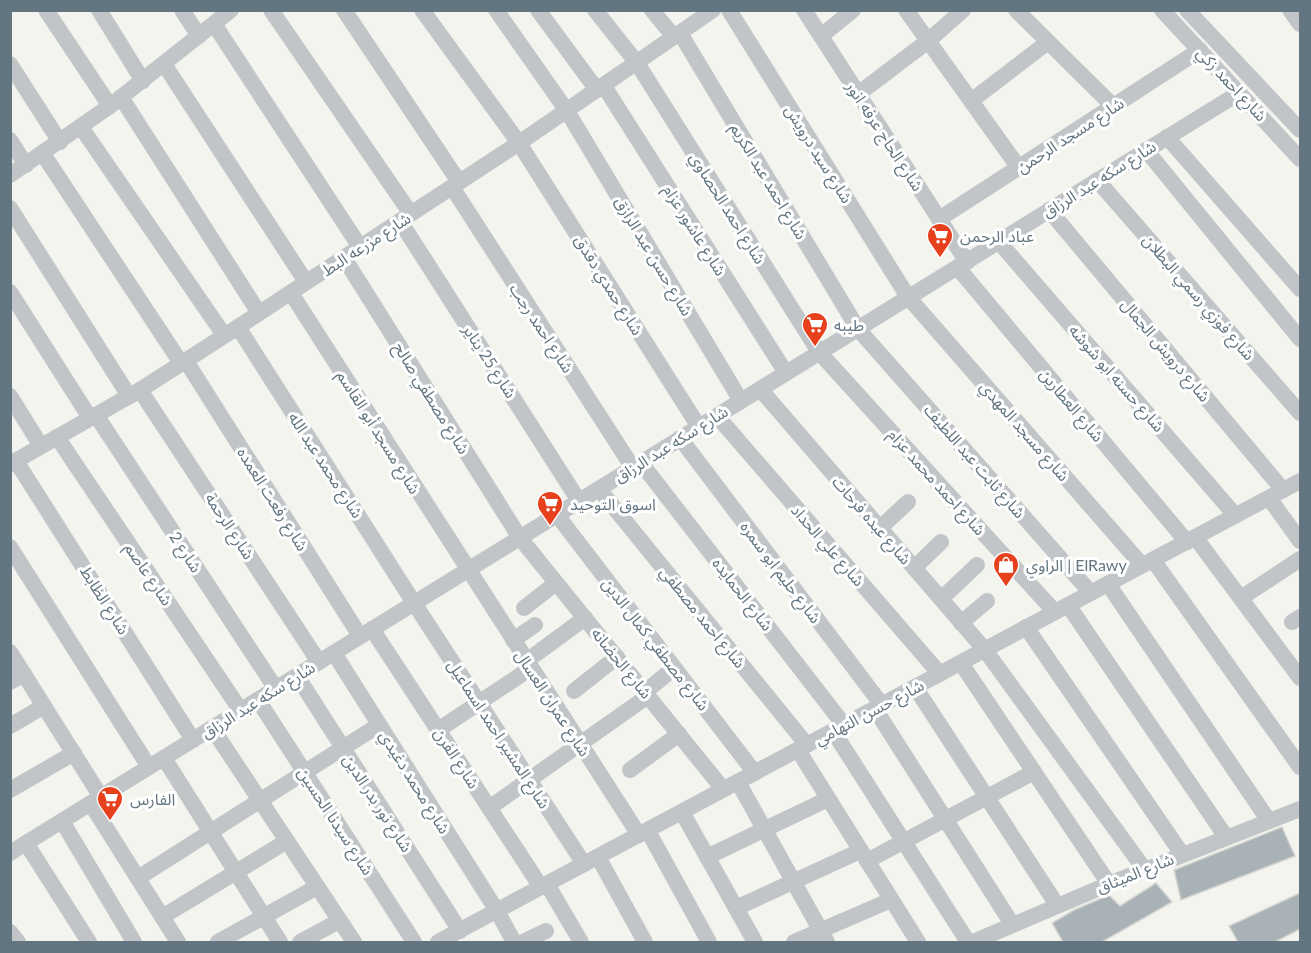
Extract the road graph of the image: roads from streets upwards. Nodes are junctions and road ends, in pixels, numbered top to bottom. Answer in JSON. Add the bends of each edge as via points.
{"nodes":[{"id":1,"x":46,"y":10,"type":"edge"},
{"id":2,"x":99,"y":10,"type":"edge"},
{"id":3,"x":182,"y":10,"type":"edge"},
{"id":4,"x":231,"y":10,"type":"edge"},
{"id":5,"x":271,"y":10,"type":"edge"},
{"id":6,"x":344,"y":10,"type":"edge"},
{"id":7,"x":422,"y":10,"type":"edge"},
{"id":8,"x":496,"y":10,"type":"edge"},
{"id":9,"x":538,"y":10,"type":"edge"},
{"id":10,"x":595,"y":10,"type":"edge"},
{"id":11,"x":652,"y":10,"type":"edge"},
{"id":12,"x":713,"y":10,"type":"edge"},
{"id":13,"x":729,"y":10,"type":"edge"},
{"id":14,"x":804,"y":10,"type":"edge"},
{"id":15,"x":853,"y":10,"type":"edge"},
{"id":16,"x":906,"y":10,"type":"edge"},
{"id":17,"x":963,"y":10,"type":"edge"},
{"id":18,"x":1161,"y":10,"type":"edge"},
{"id":19,"x":1290,"y":10,"type":"edge"},
{"id":20,"x":1024,"y":13,"type":"edge"},
{"id":21,"x":1197,"y":14,"type":"edge"},
{"id":22,"x":214,"y":24,"type":"junction"},
{"id":23,"x":1300,"y":24,"type":"edge"},
{"id":24,"x":677,"y":35,"type":"junction"},
{"id":25,"x":200,"y":36,"type":"junction"},
{"id":26,"x":820,"y":36,"type":"junction"},
{"id":27,"x":928,"y":41,"type":"junction"},
{"id":28,"x":1048,"y":42,"type":"junction"},
{"id":29,"x":1200,"y":50,"type":"junction"},
{"id":30,"x":637,"y":63,"type":"junction"},
{"id":31,"x":10,"y":64,"type":"edge"},
{"id":32,"x":164,"y":64,"type":"junction"},
{"id":33,"x":143,"y":81,"type":"junction"},
{"id":34,"x":601,"y":88,"type":"junction"},
{"id":35,"x":1239,"y":93,"type":"junction"},
{"id":36,"x":858,"y":94,"type":"junction"},
{"id":37,"x":971,"y":101,"type":"junction"},
{"id":38,"x":115,"y":102,"type":"junction"},
{"id":39,"x":1114,"y":107,"type":"junction"},
{"id":40,"x":567,"y":111,"type":"junction"},
{"id":41,"x":81,"y":127,"type":"junction"},
{"id":42,"x":1300,"y":130,"type":"edge"},
{"id":43,"x":1167,"y":137,"type":"junction"},
{"id":44,"x":10,"y":140,"type":"edge"},
{"id":45,"x":60,"y":142,"type":"junction"},
{"id":46,"x":519,"y":143,"type":"junction"},
{"id":47,"x":1146,"y":150,"type":"junction"},
{"id":48,"x":43,"y":154,"type":"junction"},
{"id":49,"x":1300,"y":159,"type":"edge"},
{"id":50,"x":26,"y":165,"type":"junction"},
{"id":51,"x":1019,"y":168,"type":"junction"},
{"id":52,"x":10,"y":175,"type":"edge"},
{"id":53,"x":1097,"y":180,"type":"junction"},
{"id":54,"x":456,"y":185,"type":"junction"},
{"id":55,"x":10,"y":208,"type":"edge"},
{"id":56,"x":1049,"y":210,"type":"junction"},
{"id":57,"x":406,"y":218,"type":"junction"},
{"id":58,"x":939,"y":219,"type":"junction"},
{"id":59,"x":999,"y":242,"type":"junction"},
{"id":60,"x":360,"y":247,"type":"junction"},
{"id":61,"x":344,"y":258,"type":"junction"},
{"id":62,"x":962,"y":265,"type":"junction"},
{"id":63,"x":306,"y":282,"type":"junction"},
{"id":64,"x":1300,"y":289,"type":"edge"},
{"id":65,"x":10,"y":292,"type":"edge"},
{"id":66,"x":291,"y":293,"type":"junction"},
{"id":67,"x":908,"y":297,"type":"junction"},
{"id":68,"x":259,"y":313,"type":"junction"},
{"id":69,"x":858,"y":329,"type":"junction"},
{"id":70,"x":231,"y":331,"type":"junction"},
{"id":71,"x":1300,"y":339,"type":"edge"},
{"id":72,"x":819,"y":352,"type":"junction"},
{"id":73,"x":183,"y":362,"type":"junction"},
{"id":74,"x":786,"y":374,"type":"junction"},
{"id":75,"x":760,"y":389,"type":"junction"},
{"id":76,"x":135,"y":393,"type":"junction"},
{"id":77,"x":10,"y":396,"type":"edge"},
{"id":78,"x":741,"y":401,"type":"junction"},
{"id":79,"x":1300,"y":413,"type":"edge"},
{"id":80,"x":717,"y":416,"type":"junction"},
{"id":81,"x":93,"y":417,"type":"junction"},
{"id":82,"x":699,"y":427,"type":"junction"},
{"id":83,"x":57,"y":437,"type":"junction"},
{"id":84,"x":680,"y":438,"type":"junction"},
{"id":85,"x":41,"y":446,"type":"junction"},
{"id":86,"x":13,"y":462,"type":"edge"},
{"id":87,"x":637,"y":465,"type":"junction"},
{"id":88,"x":1300,"y":481,"type":"edge"},
{"id":89,"x":599,"y":489,"type":"junction"},
{"id":90,"x":1276,"y":494,"type":"junction"},
{"id":91,"x":579,"y":501,"type":"junction"},
{"id":92,"x":908,"y":502,"type":"dead end"},
{"id":93,"x":557,"y":515,"type":"junction"},
{"id":94,"x":1235,"y":515,"type":"junction"},
{"id":95,"x":880,"y":528,"type":"junction"},
{"id":96,"x":520,"y":538,"type":"junction"},
{"id":97,"x":1191,"y":539,"type":"junction"},
{"id":98,"x":1300,"y":541,"type":"edge"},
{"id":99,"x":941,"y":542,"type":"dead end"},
{"id":100,"x":10,"y":547,"type":"edge"},
{"id":101,"x":1300,"y":559,"type":"edge"},
{"id":102,"x":1148,"y":563,"type":"junction"},
{"id":103,"x":977,"y":565,"type":"dead end"},
{"id":104,"x":914,"y":568,"type":"junction"},
{"id":105,"x":468,"y":571,"type":"junction"},
{"id":106,"x":556,"y":583,"type":"junction"},
{"id":107,"x":1108,"y":584,"type":"junction"},
{"id":108,"x":1091,"y":593,"type":"junction"},
{"id":109,"x":1241,"y":598,"type":"junction"},
{"id":110,"x":941,"y":599,"type":"junction"},
{"id":111,"x":987,"y":601,"type":"dead end"},
{"id":112,"x":414,"y":603,"type":"junction"},
{"id":113,"x":524,"y":608,"type":"dead end"},
{"id":114,"x":1062,"y":609,"type":"junction"},
{"id":115,"x":585,"y":618,"type":"junction"},
{"id":116,"x":962,"y":623,"type":"junction"},
{"id":117,"x":535,"y":625,"type":"dead end"},
{"id":118,"x":1026,"y":627,"type":"junction"},
{"id":119,"x":366,"y":633,"type":"junction"},
{"id":120,"x":513,"y":640,"type":"junction"},
{"id":121,"x":985,"y":650,"type":"junction"},
{"id":122,"x":10,"y":652,"type":"edge"},
{"id":123,"x":334,"y":653,"type":"junction"},
{"id":124,"x":617,"y":657,"type":"junction"},
{"id":125,"x":534,"y":661,"type":"junction"},
{"id":126,"x":319,"y":662,"type":"junction"},
{"id":127,"x":961,"y":663,"type":"junction"},
{"id":128,"x":674,"y":668,"type":"junction"},
{"id":129,"x":940,"y":674,"type":"junction"},
{"id":130,"x":297,"y":676,"type":"junction"},
{"id":131,"x":17,"y":678,"type":"edge"},
{"id":132,"x":1300,"y":678,"type":"edge"},
{"id":133,"x":915,"y":687,"type":"junction"},
{"id":134,"x":276,"y":688,"type":"junction"},
{"id":135,"x":574,"y":691,"type":"dead end"},
{"id":136,"x":647,"y":694,"type":"junction"},
{"id":137,"x":258,"y":700,"type":"junction"},
{"id":138,"x":479,"y":703,"type":"junction"},
{"id":139,"x":44,"y":706,"type":"junction"},
{"id":140,"x":879,"y":707,"type":"junction"},
{"id":141,"x":241,"y":711,"type":"junction"},
{"id":142,"x":379,"y":724,"type":"junction"},
{"id":143,"x":10,"y":726,"type":"edge"},
{"id":144,"x":212,"y":728,"type":"junction"},
{"id":145,"x":838,"y":728,"type":"junction"},
{"id":146,"x":438,"y":730,"type":"junction"},
{"id":147,"x":679,"y":734,"type":"junction"},
{"id":148,"x":193,"y":740,"type":"junction"},
{"id":149,"x":580,"y":745,"type":"junction"},
{"id":150,"x":343,"y":747,"type":"junction"},
{"id":151,"x":802,"y":747,"type":"junction"},
{"id":152,"x":74,"y":753,"type":"junction"},
{"id":153,"x":164,"y":758,"type":"junction"},
{"id":154,"x":149,"y":767,"type":"junction"},
{"id":155,"x":1300,"y":767,"type":"edge"},
{"id":156,"x":630,"y":770,"type":"dead end"},
{"id":157,"x":304,"y":772,"type":"junction"},
{"id":158,"x":1034,"y":772,"type":"junction"},
{"id":159,"x":755,"y":773,"type":"junction"},
{"id":160,"x":529,"y":780,"type":"junction"},
{"id":161,"x":731,"y":785,"type":"junction"},
{"id":162,"x":10,"y":790,"type":"edge"},
{"id":163,"x":987,"y":798,"type":"junction"},
{"id":164,"x":828,"y":799,"type":"junction"},
{"id":165,"x":96,"y":800,"type":"junction"},
{"id":166,"x":260,"y":800,"type":"junction"},
{"id":167,"x":489,"y":808,"type":"junction"},
{"id":168,"x":1300,"y":809,"type":"edge"},
{"id":169,"x":682,"y":812,"type":"junction"},
{"id":170,"x":945,"y":820,"type":"junction"},
{"id":171,"x":62,"y":821,"type":"junction"},
{"id":172,"x":1269,"y":821,"type":"junction"},
{"id":173,"x":764,"y":830,"type":"junction"},
{"id":174,"x":211,"y":832,"type":"junction"},
{"id":175,"x":643,"y":833,"type":"junction"},
{"id":176,"x":1226,"y":837,"type":"junction"},
{"id":177,"x":287,"y":841,"type":"junction"},
{"id":178,"x":903,"y":842,"type":"junction"},
{"id":179,"x":26,"y":843,"type":"junction"},
{"id":180,"x":10,"y":853,"type":"edge"},
{"id":181,"x":1182,"y":854,"type":"junction"},
{"id":182,"x":863,"y":856,"type":"junction"},
{"id":183,"x":707,"y":857,"type":"junction"},
{"id":184,"x":591,"y":860,"type":"junction"},
{"id":185,"x":1145,"y":870,"type":"junction"},
{"id":186,"x":236,"y":871,"type":"junction"},
{"id":187,"x":138,"y":878,"type":"junction"},
{"id":188,"x":793,"y":882,"type":"junction"},
{"id":189,"x":1109,"y":884,"type":"junction"},
{"id":190,"x":544,"y":886,"type":"junction"},
{"id":191,"x":317,"y":887,"type":"junction"},
{"id":192,"x":891,"y":900,"type":"junction"},
{"id":193,"x":1057,"y":905,"type":"junction"},
{"id":194,"x":736,"y":908,"type":"junction"},
{"id":195,"x":497,"y":911,"type":"junction"},
{"id":196,"x":264,"y":916,"type":"junction"},
{"id":197,"x":162,"y":917,"type":"junction"},
{"id":198,"x":339,"y":921,"type":"junction"},
{"id":199,"x":1012,"y":924,"type":"junction"},
{"id":200,"x":460,"y":931,"type":"junction"},
{"id":201,"x":546,"y":931,"type":"dead end"},
{"id":202,"x":10,"y":932,"type":"edge"},
{"id":203,"x":824,"y":937,"type":"edge"},
{"id":204,"x":18,"y":942,"type":"edge"},
{"id":205,"x":89,"y":942,"type":"edge"},
{"id":206,"x":134,"y":942,"type":"edge"},
{"id":207,"x":178,"y":942,"type":"edge"},
{"id":208,"x":218,"y":942,"type":"edge"},
{"id":209,"x":280,"y":942,"type":"edge"},
{"id":210,"x":300,"y":942,"type":"edge"},
{"id":211,"x":354,"y":942,"type":"edge"},
{"id":212,"x":414,"y":942,"type":"edge"},
{"id":213,"x":438,"y":942,"type":"edge"},
{"id":214,"x":514,"y":942,"type":"edge"},
{"id":215,"x":523,"y":942,"type":"edge"},
{"id":216,"x":581,"y":942,"type":"edge"},
{"id":217,"x":645,"y":942,"type":"edge"},
{"id":218,"x":709,"y":942,"type":"edge"},
{"id":219,"x":755,"y":942,"type":"edge"},
{"id":220,"x":794,"y":942,"type":"edge"},
{"id":221,"x":918,"y":942,"type":"edge"},
{"id":222,"x":968,"y":942,"type":"edge"},
{"id":223,"x":973,"y":942,"type":"edge"}],
"edges":[{"from":1,"to":38,"type":"street"},
{"from":2,"to":33,"type":"street"},
{"from":3,"to":25,"type":"street"},
{"from":4,"to":22,"type":"street"},
{"from":5,"to":57,"type":"street","name":"شارع 25 يناير"},
{"from":6,"to":54,"type":"street","name":"شارع احمد رجب"},
{"from":7,"to":46,"type":"street","name":"شارع حمدي دقدق"},
{"from":8,"to":40,"type":"street","name":"شارع حسن عبد الرازق"},
{"from":9,"to":34,"type":"street","name":"شارع عاشور عزام"},
{"from":10,"to":30,"type":"street","name":"شارع احمد الحصاوي"},
{"from":11,"to":24,"type":"street","name":"شارع احمد عبد الكريم"},
{"from":12,"to":24,"type":"street","name":"شارع مزرعه البط"},
{"from":13,"to":67,"type":"street","name":"شارع سيد درويش"},
{"from":14,"to":26,"type":"street","name":"شارع الحاج عرفه انور"},
{"from":15,"to":26,"type":"street"},
{"from":16,"to":27,"type":"street"},
{"from":17,"to":27,"type":"street"},
{"from":18,"to":29,"type":"street","name":"شارع احمد زكي"},
{"from":19,"to":23,"type":"street"},
{"from":20,"to":28,"type":"street"},
{"from":21,"to":42,"type":"street","name":"شارع احمد زكي"},
{"from":22,"to":25,"type":"street"},
{"from":22,"to":60,"type":"street"},
{"from":24,"to":30,"type":"street","name":"شارع مزرعه البط"},
{"from":24,"to":69,"type":"street","name":"شارع احمد عبد الكريم"},
{"from":25,"to":32,"type":"street"},
{"from":26,"to":36,"type":"street","name":"شارع الحاج عرفه انور"},
{"from":27,"to":36,"type":"street"},
{"from":27,"to":37,"type":"street"},
{"from":28,"to":37,"type":"street"},
{"from":28,"to":39,"type":"street"},
{"from":29,"to":35,"type":"street","name":"شارع احمد زكي"},
{"from":29,"to":39,"type":"street","name":"شارع مسجد الرحمن"},
{"from":30,"to":34,"type":"street","name":"شارع مزرعه البط"},
{"from":30,"to":72,"type":"street","name":"شارع احمد الحصاوي"},
{"from":31,"to":45,"type":"street"},
{"from":32,"to":33,"type":"street"},
{"from":32,"to":63,"type":"street"},
{"from":33,"to":38,"type":"street"},
{"from":34,"to":40,"type":"street","name":"شارع مزرعه البط"},
{"from":34,"to":74,"type":"street","name":"شارع عاشور عزام"},
{"from":35,"to":43,"type":"street","name":"شارع سكه عبد الرزاق"},
{"from":35,"to":49,"type":"street","name":"شارع احمد زكي"},
{"from":36,"to":58,"type":"street","name":"شارع الحاج عرفه انور"},
{"from":37,"to":51,"type":"street"},
{"from":38,"to":41,"type":"street"},
{"from":38,"to":68,"type":"street"},
{"from":39,"to":51,"type":"street","name":"شارع مسجد الرحمن"},
{"from":40,"to":46,"type":"street","name":"شارع مزرعه البط"},
{"from":40,"to":78,"type":"street","name":"شارع حسن عبد الرازق"},
{"from":41,"to":45,"type":"street"},
{"from":41,"to":70,"type":"street","name":"شارع محمد عبد الله"},
{"from":43,"to":47,"type":"street","name":"شارع سكه عبد الرزاق"},
{"from":43,"to":64,"type":"street"},
{"from":44,"to":50,"type":"street"},
{"from":45,"to":48,"type":"street"},
{"from":46,"to":54,"type":"street","name":"شارع مزرعه البط"},
{"from":46,"to":82,"type":"street","name":"شارع حمدي دقدق"},
{"from":47,"to":53,"type":"street","name":"شارع سكه عبد الرزاق"},
{"from":47,"to":71,"type":"street"},
{"from":48,"to":50,"type":"street"},
{"from":48,"to":73,"type":"street","name":"شارع رفعت العمده"},
{"from":50,"to":52,"type":"street"},
{"from":51,"to":58,"type":"street","name":"شارع مسجد الرحمن"},
{"from":53,"to":56,"type":"street","name":"شارع سكه عبد الرزاق"},
{"from":53,"to":79,"type":"street","name":"شارع فوزي رسمي البطلان"},
{"from":54,"to":57,"type":"street","name":"شارع مزرعه البط"},
{"from":54,"to":87,"type":"street","name":"شارع احمد رجب"},
{"from":55,"to":76,"type":"street","name":"شارع الرحمة"},
{"from":56,"to":59,"type":"street","name":"شارع سكه عبد الرزاق"},
{"from":56,"to":90,"type":"street","name":"شارع درويش الجمال"},
{"from":57,"to":60,"type":"street","name":"شارع مزرعه البط"},
{"from":57,"to":91,"type":"street","name":"شارع 25 يناير"},
{"from":58,"to":62,"type":"street","name":"شارع الحاج عرفه انور"},
{"from":59,"to":62,"type":"street","name":"شارع سكه عبد الرزاق"},
{"from":59,"to":94,"type":"street","name":"شارع حسنه ابو شوشه"},
{"from":60,"to":61,"type":"street","name":"شارع مزرعه البط"},
{"from":61,"to":63,"type":"street","name":"شارع مزرعه البط"},
{"from":61,"to":96,"type":"street","name":"شارع مصطفي صالح"},
{"from":62,"to":67,"type":"street","name":"شارع سكه عبد الرزاق"},
{"from":62,"to":97,"type":"street","name":"شارع العطارين"},
{"from":63,"to":66,"type":"street","name":"شارع مزرعه البط"},
{"from":65,"to":81,"type":"street","name":"شارع 2"},
{"from":66,"to":68,"type":"street","name":"شارع مزرعه البط"},
{"from":66,"to":105,"type":"street","name":"شارع مسجد أبو القاسم"},
{"from":67,"to":69,"type":"street","name":"شارع سكه عبد الرزاق"},
{"from":67,"to":102,"type":"street","name":"شارع مسجد المهدي"},
{"from":68,"to":70,"type":"street","name":"شارع مزرعه البط"},
{"from":69,"to":72,"type":"street","name":"شارع سكه عبد الرزاق"},
{"from":69,"to":108,"type":"street","name":"شارع ثابت عبد اللطيف"},
{"from":70,"to":73,"type":"street","name":"شارع مزرعه البط"},
{"from":70,"to":112,"type":"street","name":"شارع محمد عبد الله"},
{"from":72,"to":74,"type":"street","name":"شارع سكه عبد الرزاق"},
{"from":72,"to":114,"type":"street","name":"شارع احمد محمد عزام"},
{"from":73,"to":76,"type":"street","name":"شارع مزرعه البط"},
{"from":73,"to":119,"type":"street","name":"شارع رفعت العمده"},
{"from":74,"to":75,"type":"street","name":"شارع سكه عبد الرزاق"},
{"from":75,"to":78,"type":"street","name":"شارع سكه عبد الرزاق"},
{"from":75,"to":95,"type":"street","name":"شارع عبده فرحات"},
{"from":76,"to":81,"type":"street","name":"شارع مزرعه البط"},
{"from":76,"to":126,"type":"street","name":"شارع الرحمة"},
{"from":77,"to":85,"type":"street"},
{"from":78,"to":80,"type":"street","name":"شارع سكه عبد الرزاق"},
{"from":80,"to":82,"type":"street","name":"شارع سكه عبد الرزاق"},
{"from":80,"to":129,"type":"street","name":"شارع علي الحداد"},
{"from":81,"to":83,"type":"street","name":"شارع مزرعه البط"},
{"from":81,"to":134,"type":"street","name":"شارع 2"},
{"from":82,"to":84,"type":"street","name":"شارع سكه عبد الرزاق"},
{"from":83,"to":85,"type":"street","name":"شارع مزرعه البط"},
{"from":83,"to":141,"type":"street","name":"شارع عاصم"},
{"from":84,"to":87,"type":"street","name":"شارع سكه عبد الرزاق"},
{"from":84,"to":140,"type":"street","name":"شارع حليم ابو سمره"},
{"from":85,"to":86,"type":"street","name":"شارع مزرعه البط"},
{"from":86,"to":148,"type":"street","name":"شارع الظابط"},
{"from":87,"to":89,"type":"street","name":"شارع سكه عبد الرزاق"},
{"from":87,"to":145,"type":"street","name":"شارع الحمايده"},
{"from":88,"to":90,"type":"street","name":"شارع حسن التهامي"},
{"from":89,"to":91,"type":"street","name":"شارع سكه عبد الرزاق"},
{"from":89,"to":151,"type":"street","name":"شارع احمد مصطفي"},
{"from":90,"to":94,"type":"street","name":"شارع حسن التهامي"},
{"from":90,"to":98,"type":"street","name":"شارع درويش الجمال"},
{"from":91,"to":93,"type":"street","name":"شارع سكه عبد الرزاق"},
{"from":92,"to":95,"type":"street"},
{"from":93,"to":96,"type":"street","name":"شارع سكه عبد الرزاق"},
{"from":93,"to":128,"type":"street","name":"شارع مصطفي كمال الدين"},
{"from":94,"to":97,"type":"street","name":"شارع حسن التهامي"},
{"from":95,"to":104,"type":"street","name":"شارع عبده فرحات"},
{"from":96,"to":105,"type":"street","name":"شارع سكه عبد الرزاق"},
{"from":96,"to":106,"type":"street","name":"شارع الحضانه"},
{"from":97,"to":102,"type":"street","name":"شارع حسن التهامي"},
{"from":97,"to":109,"type":"street","name":"شارع العطارين"},
{"from":99,"to":104,"type":"street"},
{"from":100,"to":154,"type":"street"},
{"from":101,"to":109,"type":"street"},
{"from":102,"to":107,"type":"street","name":"شارع حسن التهامي"},
{"from":102,"to":155,"type":"street","name":"شارع مسجد المهدي"},
{"from":103,"to":110,"type":"street"},
{"from":104,"to":110,"type":"street","name":"شارع عبده فرحات"},
{"from":105,"to":112,"type":"street","name":"شارع سكه عبد الرزاق"},
{"from":105,"to":120,"type":"street","name":"شارع عمران العسال"},
{"from":106,"to":113,"type":"street"},
{"from":106,"to":115,"type":"street","name":"شارع الحضانه"},
{"from":107,"to":108,"type":"street","name":"شارع حسن التهامي"},
{"from":107,"to":172,"type":"street"},
{"from":108,"to":114,"type":"street","name":"شارع حسن التهامي"},
{"from":109,"to":132,"type":"street","name":"شارع العطارين"},
{"from":110,"to":116,"type":"street","name":"شارع عبده فرحات"},
{"from":111,"to":116,"type":"street"},
{"from":112,"to":119,"type":"street","name":"شارع سكه عبد الرزاق"},
{"from":112,"to":138,"type":"street","name":"شارع المشير احمد اسماعيل"},
{"from":114,"to":118,"type":"street","name":"شارع حسن التهامي"},
{"from":114,"to":176,"type":"street","name":"شارع احمد محمد عزام"},
{"from":115,"to":124,"type":"street","name":"شارع الحضانه"},
{"from":115,"to":125,"type":"street"},
{"from":116,"to":121,"type":"street","name":"شارع عبده فرحات"},
{"from":117,"to":120,"type":"street"},
{"from":118,"to":121,"type":"street","name":"شارع حسن التهامي"},
{"from":118,"to":181,"type":"street"},
{"from":119,"to":123,"type":"street","name":"شارع سكه عبد الرزاق"},
{"from":119,"to":146,"type":"street","name":"شارع الفرن"},
{"from":120,"to":125,"type":"street","name":"شارع عمران العسال"},
{"from":121,"to":127,"type":"street","name":"شارع حسن التهامي"},
{"from":121,"to":185,"type":"street","name":"شارع عبده فرحات"},
{"from":122,"to":131,"type":"street"},
{"from":123,"to":126,"type":"street","name":"شارع سكه عبد الرزاق"},
{"from":123,"to":142,"type":"street","name":"شارع محمد دغيدي"},
{"from":124,"to":135,"type":"street"},
{"from":124,"to":136,"type":"street","name":"شارع الحضانه"},
{"from":125,"to":138,"type":"street"},
{"from":125,"to":149,"type":"street","name":"شارع عمران العسال"},
{"from":126,"to":130,"type":"street","name":"شارع سكه عبد الرزاق"},
{"from":127,"to":129,"type":"street","name":"شارع حسن التهامي"},
{"from":127,"to":158,"type":"street"},
{"from":128,"to":136,"type":"street"},
{"from":128,"to":159,"type":"street","name":"شارع مصطفي كمال الدين"},
{"from":129,"to":133,"type":"street","name":"شارع حسن التهامي"},
{"from":130,"to":134,"type":"street","name":"شارع سكه عبد الرزاق"},
{"from":130,"to":150,"type":"street","name":"شارع نور بدر الدين"},
{"from":131,"to":139,"type":"street"},
{"from":133,"to":140,"type":"street","name":"شارع حسن التهامي"},
{"from":133,"to":163,"type":"street"},
{"from":134,"to":137,"type":"street","name":"شارع سكه عبد الرزاق"},
{"from":136,"to":147,"type":"street","name":"شارع الحضانه"},
{"from":136,"to":149,"type":"street"},
{"from":137,"to":141,"type":"street","name":"شارع سكه عبد الرزاق"},
{"from":137,"to":157,"type":"street","name":"شارع سيدنا الحسين"},
{"from":138,"to":146,"type":"street"},
{"from":138,"to":160,"type":"street","name":"شارع المشير احمد اسماعيل"},
{"from":139,"to":143,"type":"street"},
{"from":139,"to":152,"type":"street"},
{"from":140,"to":145,"type":"street","name":"شارع حسن التهامي"},
{"from":140,"to":170,"type":"street","name":"شارع حليم ابو سمره"},
{"from":141,"to":144,"type":"street","name":"شارع سكه عبد الرزاق"},
{"from":142,"to":150,"type":"street"},
{"from":142,"to":195,"type":"street","name":"شارع محمد دغيدي"},
{"from":144,"to":148,"type":"street","name":"شارع سكه عبد الرزاق"},
{"from":144,"to":166,"type":"street"},
{"from":145,"to":151,"type":"street","name":"شارع حسن التهامي"},
{"from":145,"to":178,"type":"street","name":"شارع الحمايده"},
{"from":146,"to":167,"type":"street","name":"شارع الفرن"},
{"from":147,"to":156,"type":"street"},
{"from":147,"to":161,"type":"street","name":"شارع الحضانه"},
{"from":148,"to":153,"type":"street","name":"شارع سكه عبد الرزاق"},
{"from":149,"to":160,"type":"street"},
{"from":149,"to":175,"type":"street","name":"شارع عمران العسال"},
{"from":150,"to":157,"type":"street"},
{"from":150,"to":200,"type":"street","name":"شارع نور بدر الدين"},
{"from":151,"to":159,"type":"street","name":"شارع حسن التهامي"},
{"from":151,"to":164,"type":"street","name":"شارع احمد مصطفي"},
{"from":152,"to":162,"type":"street"},
{"from":152,"to":165,"type":"street"},
{"from":153,"to":154,"type":"street","name":"شارع سكه عبد الرزاق"},
{"from":153,"to":174,"type":"street"},
{"from":154,"to":165,"type":"street","name":"شارع سكه عبد الرزاق"},
{"from":157,"to":166,"type":"street"},
{"from":157,"to":212,"type":"street","name":"شارع سيدنا الحسين"},
{"from":158,"to":163,"type":"street"},
{"from":158,"to":189,"type":"street"},
{"from":159,"to":161,"type":"street","name":"شارع حسن التهامي"},
{"from":160,"to":167,"type":"street"},
{"from":160,"to":184,"type":"street","name":"شارع المشير احمد اسماعيل"},
{"from":161,"to":169,"type":"street","name":"شارع حسن التهامي"},
{"from":161,"to":173,"type":"street","name":"شارع الحضانه"},
{"from":163,"to":170,"type":"street"},
{"from":163,"to":193,"type":"street"},
{"from":164,"to":173,"type":"street"},
{"from":164,"to":182,"type":"street","name":"شارع احمد مصطفي"},
{"from":165,"to":171,"type":"street","name":"شارع سكه عبد الرزاق"},
{"from":165,"to":187,"type":"street"},
{"from":166,"to":174,"type":"street"},
{"from":166,"to":177,"type":"street"},
{"from":167,"to":190,"type":"street","name":"شارع الفرن"},
{"from":168,"to":172,"type":"street","name":"شارع الميثاق"},
{"from":169,"to":175,"type":"street","name":"شارع حسن التهامي"},
{"from":169,"to":183,"type":"street"},
{"from":170,"to":178,"type":"street"},
{"from":170,"to":199,"type":"street","name":"شارع حليم ابو سمره"},
{"from":171,"to":179,"type":"street","name":"شارع سكه عبد الرزاق"},
{"from":171,"to":206,"type":"street"},
{"from":172,"to":176,"type":"street","name":"شارع الميثاق"},
{"from":173,"to":183,"type":"street"},
{"from":173,"to":188,"type":"street","name":"شارع الحضانه"},
{"from":174,"to":186,"type":"street"},
{"from":174,"to":187,"type":"street"},
{"from":175,"to":184,"type":"street","name":"شارع حسن التهامي"},
{"from":175,"to":218,"type":"street","name":"شارع عمران العسال"},
{"from":176,"to":181,"type":"street","name":"شارع الميثاق"},
{"from":177,"to":186,"type":"street"},
{"from":177,"to":191,"type":"street"},
{"from":178,"to":182,"type":"street"},
{"from":178,"to":222,"type":"street","name":"شارع الحمايده"},
{"from":179,"to":180,"type":"street","name":"شارع سكه عبد الرزاق"},
{"from":179,"to":205,"type":"street"},
{"from":181,"to":185,"type":"street","name":"شارع الميثاق"},
{"from":182,"to":188,"type":"street"},
{"from":182,"to":192,"type":"street","name":"شارع احمد مصطفي"},
{"from":183,"to":194,"type":"street"},
{"from":184,"to":190,"type":"street","name":"شارع حسن التهامي"},
{"from":184,"to":217,"type":"street","name":"شارع المشير احمد اسماعيل"},
{"from":185,"to":189,"type":"street","name":"شارع الميثاق"},
{"from":186,"to":196,"type":"street"},
{"from":186,"to":197,"type":"street"},
{"from":187,"to":197,"type":"street"},
{"from":188,"to":194,"type":"street"},
{"from":188,"to":203,"type":"street","name":"شارع الحضانه"},
{"from":189,"to":193,"type":"street","name":"شارع الميثاق"},
{"from":190,"to":195,"type":"street","name":"شارع حسن التهامي"},
{"from":190,"to":216,"type":"street","name":"شارع الفرن"},
{"from":191,"to":196,"type":"street"},
{"from":191,"to":198,"type":"street"},
{"from":192,"to":203,"type":"street"},
{"from":192,"to":221,"type":"street","name":"شارع احمد مصطفي"},
{"from":193,"to":199,"type":"street","name":"شارع الميثاق"},
{"from":194,"to":219,"type":"street"},
{"from":195,"to":200,"type":"street","name":"شارع حسن التهامي"},
{"from":195,"to":214,"type":"street","name":"شارع محمد دغيدي"},
{"from":196,"to":208,"type":"street"},
{"from":196,"to":209,"type":"street"},
{"from":197,"to":207,"type":"street"},
{"from":198,"to":210,"type":"street"},
{"from":198,"to":211,"type":"street"},
{"from":199,"to":223,"type":"street","name":"شارع الميثاق"},
{"from":200,"to":213,"type":"street","name":"شارع حسن التهامي"},
{"from":201,"to":215,"type":"street"},
{"from":202,"to":204,"type":"street"},
{"from":203,"to":220,"type":"street"}]}
